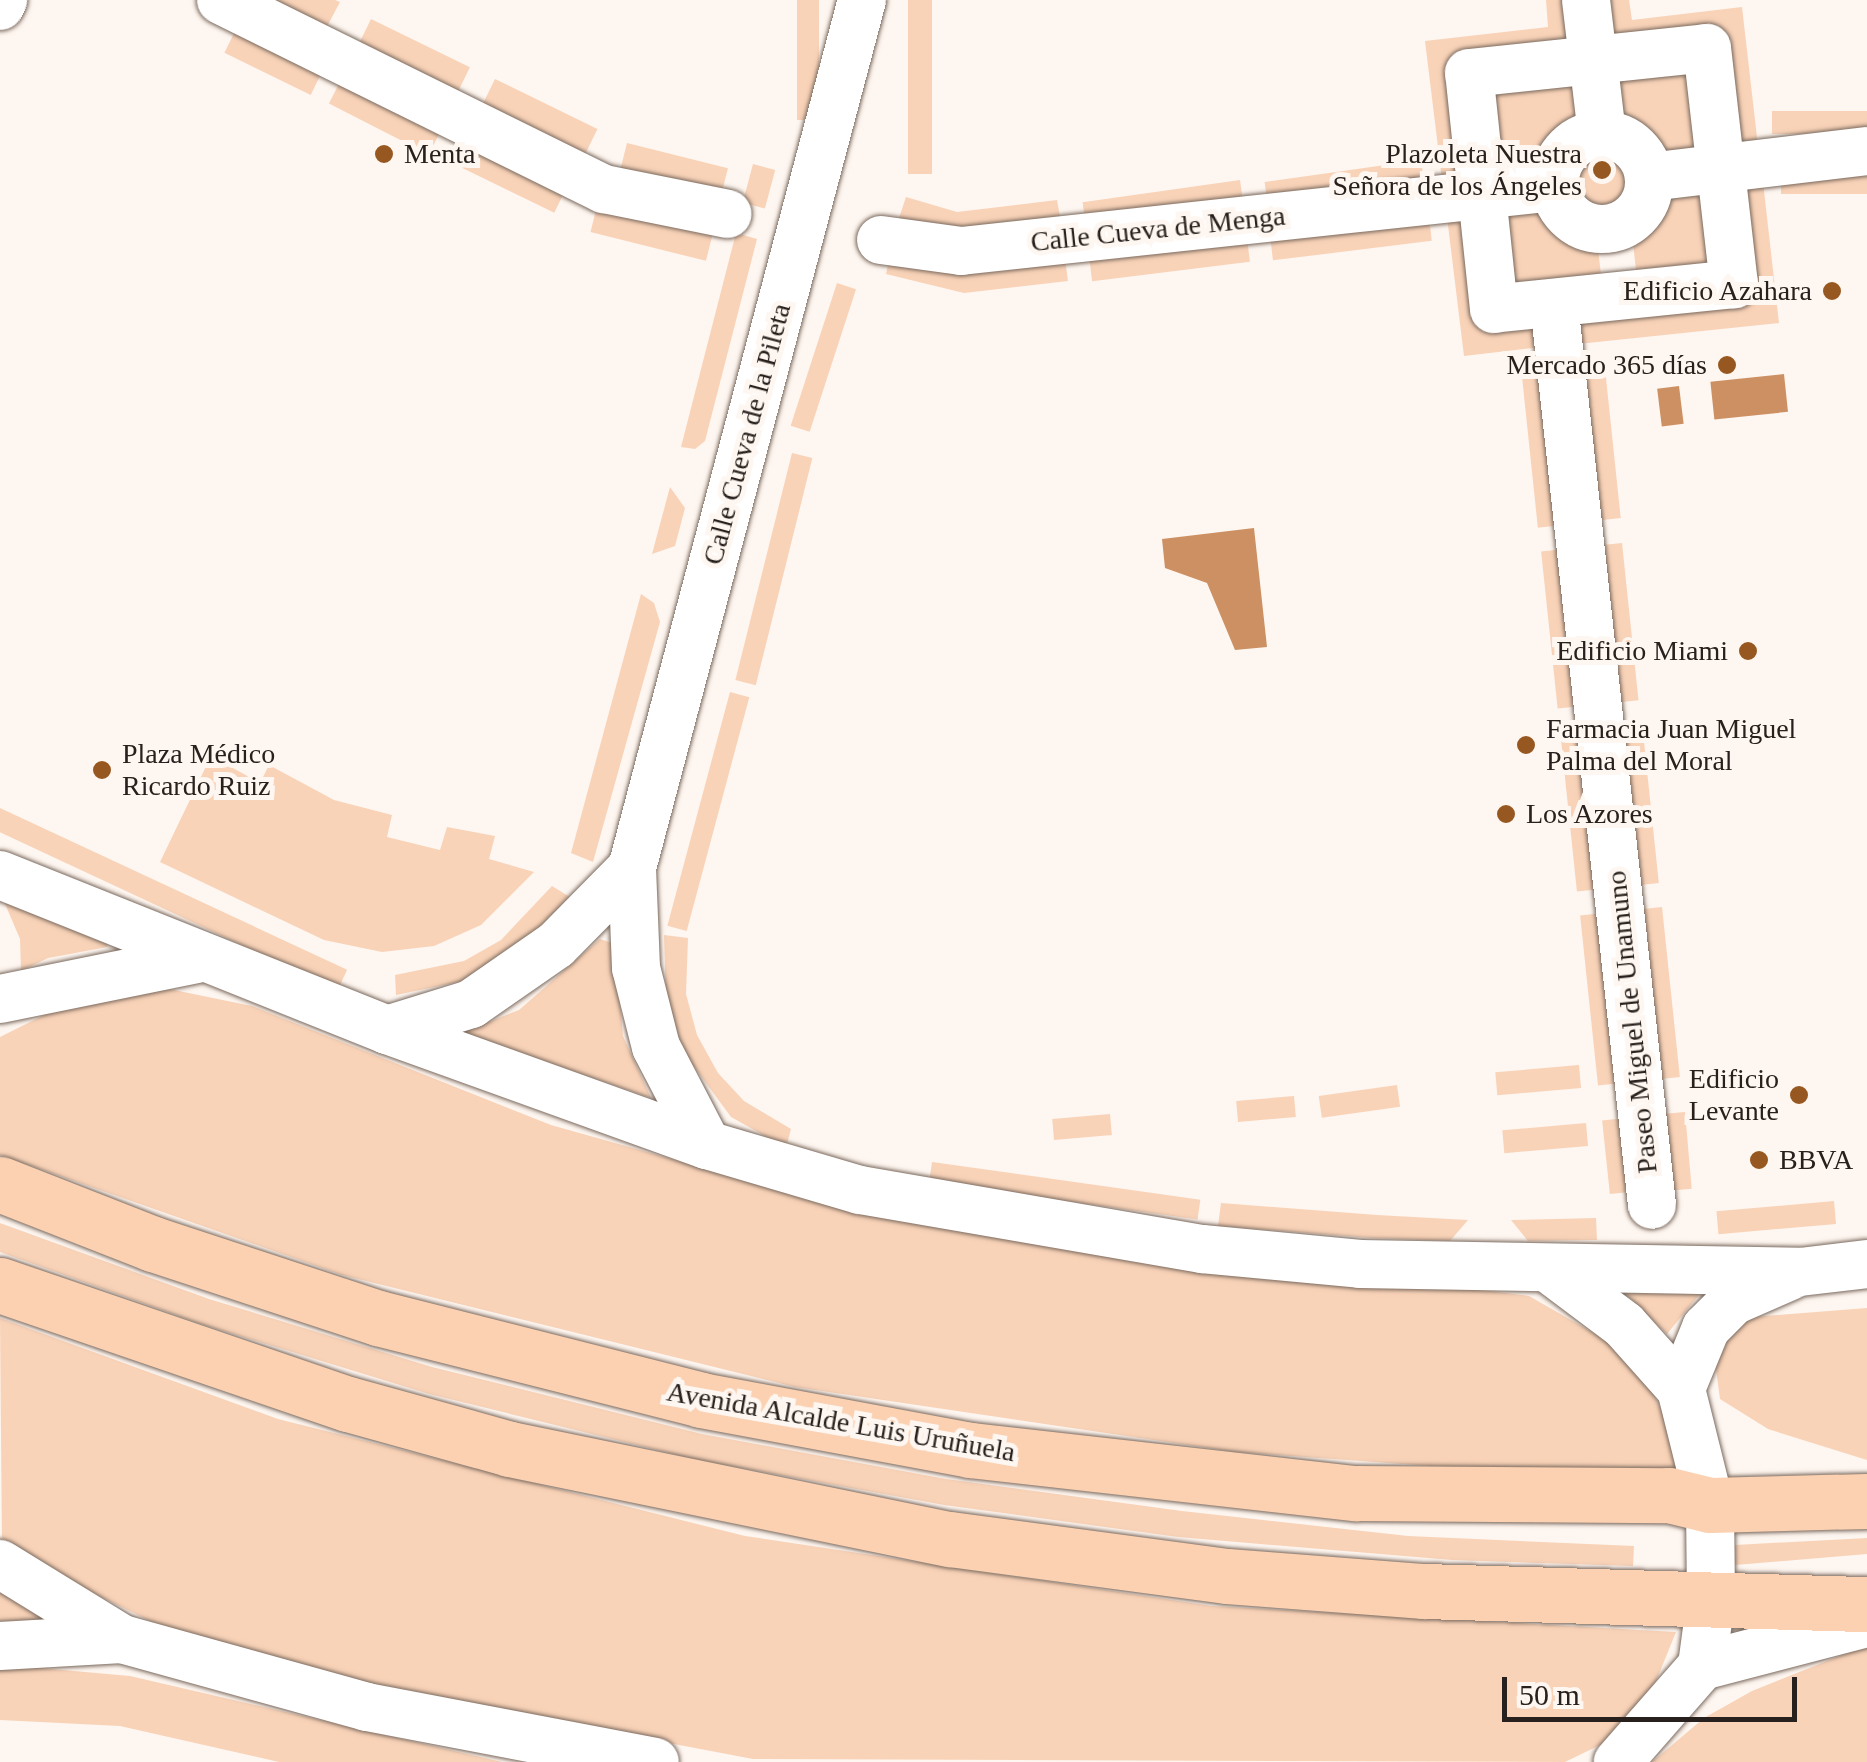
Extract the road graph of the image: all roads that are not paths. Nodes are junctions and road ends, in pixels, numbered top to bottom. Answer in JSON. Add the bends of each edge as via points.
{"nodes":[{"id":1,"x":222,"y":0,"type":"edge"},
{"id":2,"x":862,"y":0,"type":"edge"},
{"id":3,"x":1586,"y":0,"type":"edge"},
{"id":4,"x":1593,"y":60,"type":"junction"},
{"id":5,"x":1602,"y":135,"type":"junction"},
{"id":6,"x":1867,"y":151,"type":"edge"},
{"id":7,"x":1720,"y":167,"type":"junction"},
{"id":8,"x":1649,"y":177,"type":"junction"},
{"id":9,"x":1554,"y":186,"type":"junction"},
{"id":10,"x":1482,"y":194,"type":"junction"},
{"id":11,"x":728,"y":214,"type":"dead end"},
{"id":12,"x":1613,"y":228,"type":"junction"},
{"id":13,"x":880,"y":240,"type":"dead end"},
{"id":14,"x":1618,"y":296,"type":"junction"},
{"id":15,"x":1554,"y":303,"type":"junction"},
{"id":16,"x":632,"y":868,"type":"junction"},
{"id":17,"x":0,"y":875,"type":"edge"},
{"id":18,"x":197,"y":958,"type":"junction"},
{"id":19,"x":0,"y":999,"type":"edge"},
{"id":20,"x":387,"y":1030,"type":"junction"},
{"id":21,"x":707,"y":1145,"type":"junction"},
{"id":22,"x":0,"y":1184,"type":"edge"},
{"id":23,"x":1652,"y":1205,"type":"dead end"},
{"id":24,"x":1867,"y":1264,"type":"edge"},
{"id":25,"x":1548,"y":1268,"type":"junction"},
{"id":26,"x":1800,"y":1272,"type":"junction"},
{"id":27,"x":0,"y":1286,"type":"edge"},
{"id":28,"x":1681,"y":1389,"type":"junction"},
{"id":29,"x":1867,"y":1500,"type":"edge"},
{"id":30,"x":1710,"y":1505,"type":"junction"},
{"id":31,"x":0,"y":1564,"type":"edge"},
{"id":32,"x":1712,"y":1599,"type":"junction"},
{"id":33,"x":1867,"y":1604,"type":"edge"},
{"id":34,"x":1867,"y":1623,"type":"edge"},
{"id":35,"x":122,"y":1639,"type":"junction"},
{"id":36,"x":0,"y":1646,"type":"edge"},
{"id":37,"x":1702,"y":1666,"type":"junction"},
{"id":38,"x":524,"y":1750,"type":"edge"},
{"id":39,"x":656,"y":1762,"type":"edge"},
{"id":40,"x":1618,"y":1762,"type":"edge"}],
"edges":[{"from":1,"to":11,"type":"street","via":[[604,189]]},
{"from":2,"to":16,"type":"street","name":"Calle Cueva de la Pileta"},
{"from":3,"to":4,"type":"street"},
{"from":4,"to":5,"type":"street"},
{"from":4,"to":7,"type":"street","via":[[1708,48]]},
{"from":4,"to":10,"type":"street","via":[[1469,73]]},
{"from":5,"to":8,"type":"street","via":[[1638,152]]},
{"from":5,"to":9,"type":"street","via":[[1587,137],[1562,156]]},
{"from":6,"to":7,"type":"street"},
{"from":7,"to":8,"type":"street"},
{"from":7,"to":14,"type":"street","via":[[1734,284]]},
{"from":8,"to":12,"type":"street","via":[[1644,204]]},
{"from":9,"to":10,"type":"street","name":"Calle Cueva de Menga"},
{"from":9,"to":12,"type":"street","via":[[1568,215],[1597,230]]},
{"from":10,"to":13,"type":"street","name":"Calle Cueva de Menga","via":[[961,251]]},
{"from":10,"to":15,"type":"street","via":[[1494,309]]},
{"from":12,"to":14,"type":"street"},
{"from":14,"to":15,"type":"street"},
{"from":15,"to":23,"type":"street","name":"Paseo Miguel de Unamuno"},
{"from":16,"to":20,"type":"street","via":[[556,945],[471,1004]]},
{"from":16,"to":21,"type":"street","via":[[636,968],[656,1047]]},
{"from":17,"to":18,"type":"street"},
{"from":18,"to":19,"type":"street"},
{"from":18,"to":20,"type":"street"},
{"from":20,"to":21,"type":"street"},
{"from":21,"to":25,"type":"street","via":[[860,1190],[1202,1249],[1360,1264]]},
{"from":22,"to":30,"type":"main road","name":"Avenida Alcalde Luis Uruñuela","via":[[153,1244],[378,1318],[720,1404],[970,1450],[1356,1493],[1670,1496]]},
{"from":24,"to":26,"type":"street"},
{"from":25,"to":26,"type":"street"},
{"from":25,"to":28,"type":"street","via":[[1624,1325]]},
{"from":26,"to":28,"type":"street","via":[[1734,1301],[1706,1328]]},
{"from":27,"to":32,"type":"main road","via":[[310,1392],[510,1450],[930,1536],[1227,1576],[1424,1591]]},
{"from":28,"to":30,"type":"street"},
{"from":29,"to":30,"type":"main road","name":"Avenida Alcalde Luis Uruñuela"},
{"from":30,"to":32,"type":"street"},
{"from":31,"to":35,"type":"street"},
{"from":32,"to":33,"type":"main road"},
{"from":32,"to":37,"type":"street"},
{"from":34,"to":37,"type":"street"},
{"from":35,"to":36,"type":"street"},
{"from":35,"to":38,"type":"street"},
{"from":37,"to":40,"type":"street"},
{"from":38,"to":39,"type":"street"}]}
